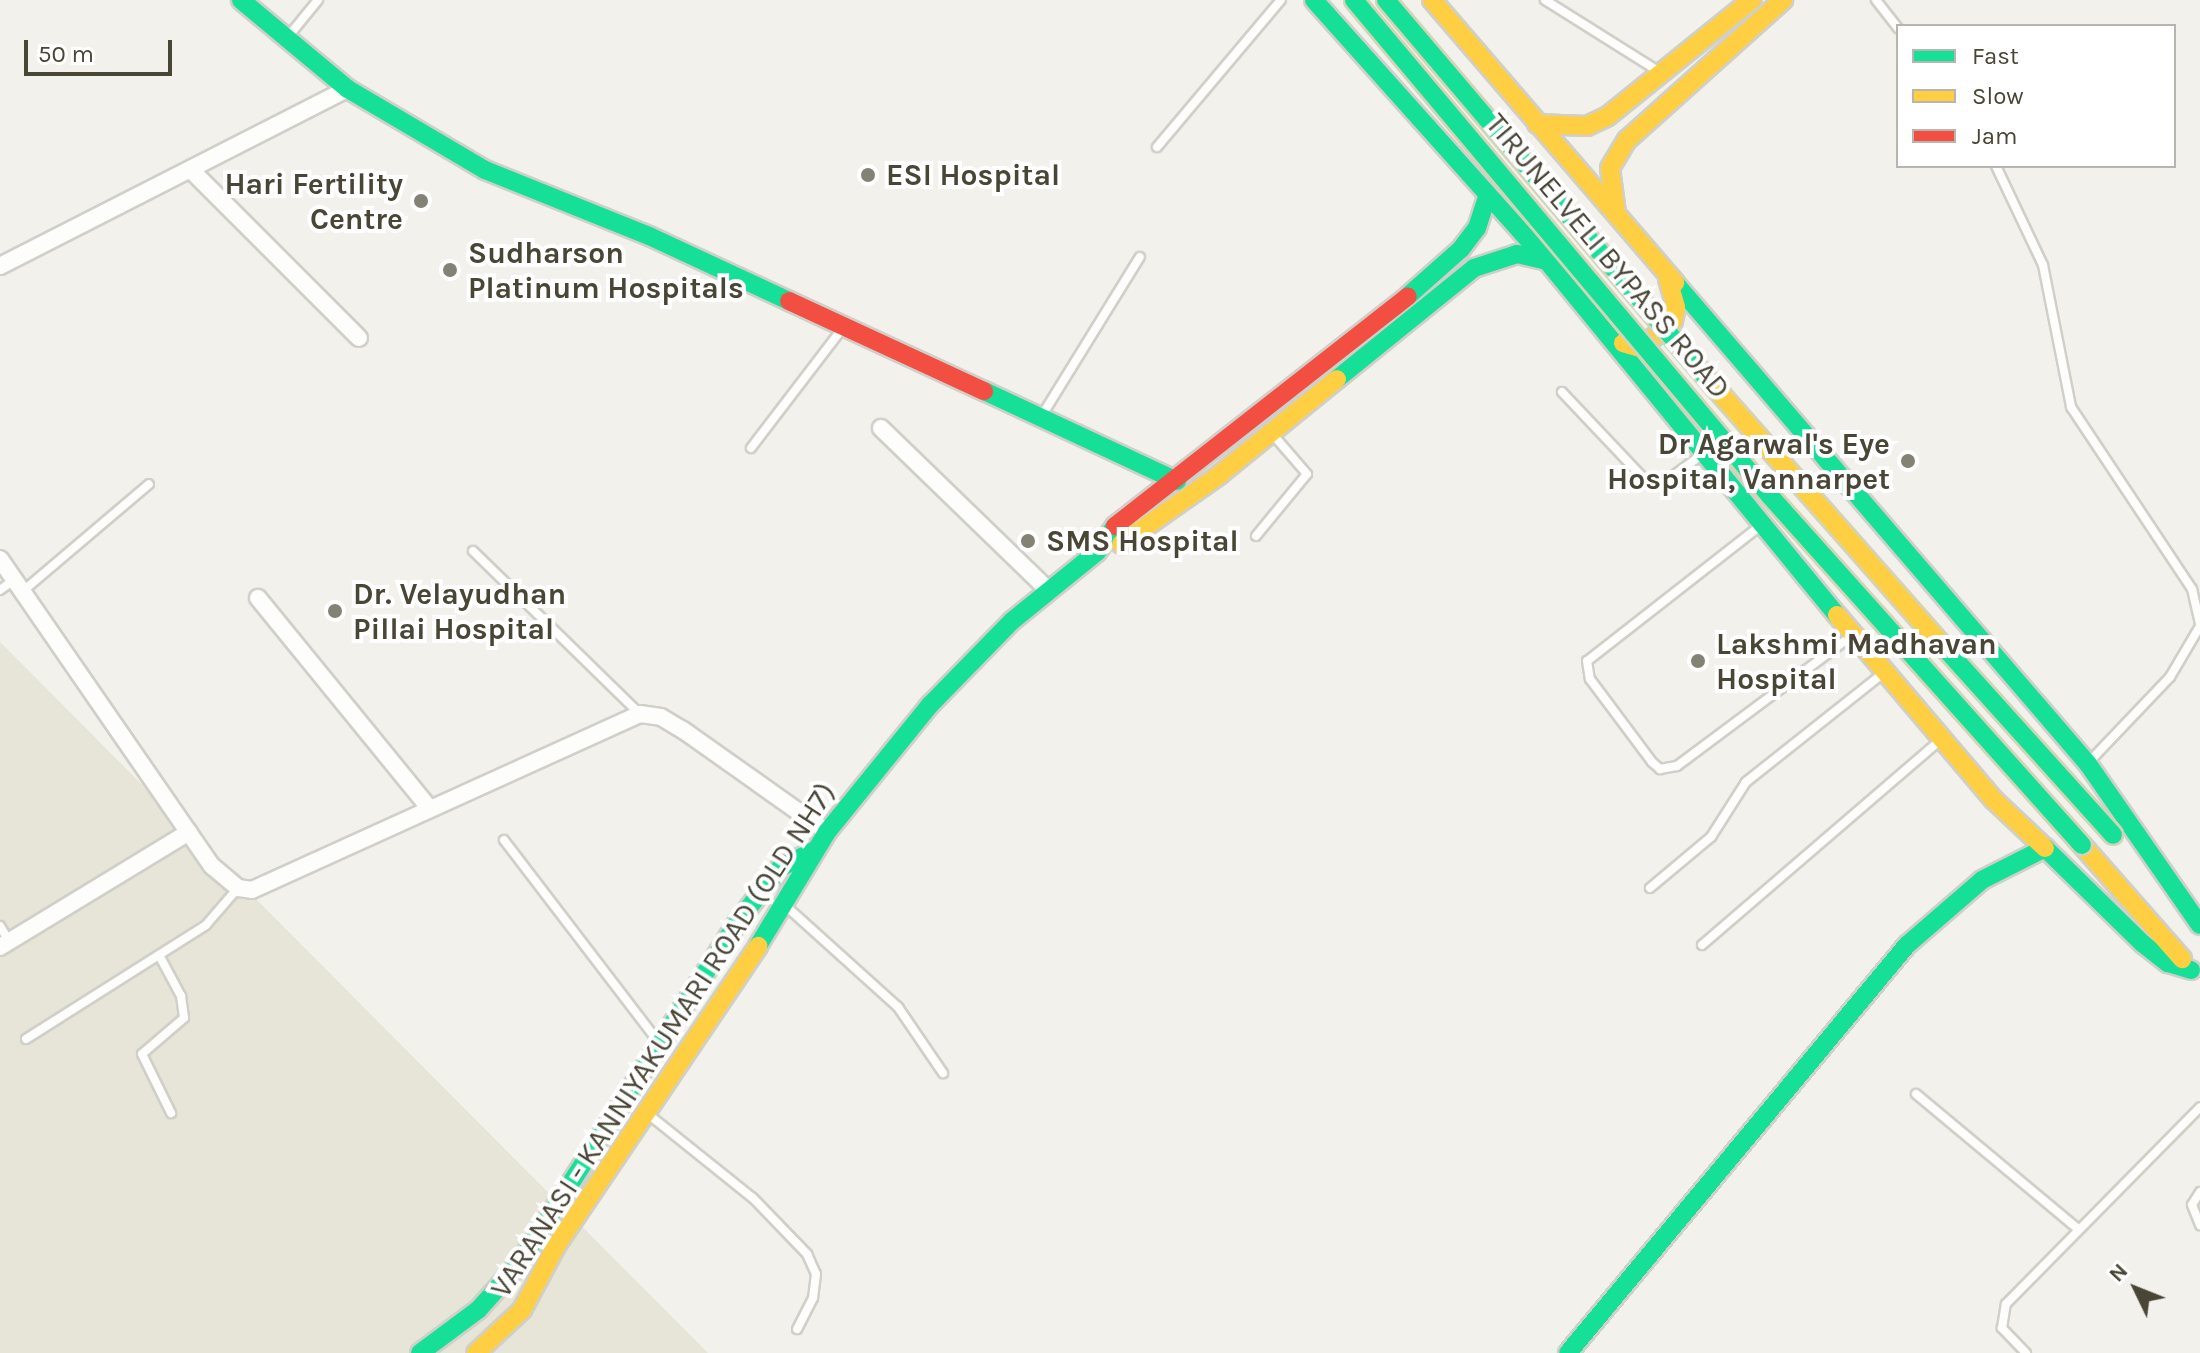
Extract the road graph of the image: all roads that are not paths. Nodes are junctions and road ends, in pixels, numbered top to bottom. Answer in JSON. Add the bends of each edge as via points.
{"nodes":[{"id":1,"x":241,"y":0,"type":"edge"},
{"id":2,"x":318,"y":0,"type":"edge"},
{"id":3,"x":1281,"y":0,"type":"edge"},
{"id":4,"x":1314,"y":0,"type":"edge"},
{"id":5,"x":1354,"y":0,"type":"edge"},
{"id":6,"x":1386,"y":0,"type":"edge"},
{"id":7,"x":1432,"y":0,"type":"edge"},
{"id":8,"x":1545,"y":0,"type":"edge"},
{"id":9,"x":1752,"y":0,"type":"edge"},
{"id":10,"x":1783,"y":0,"type":"edge"},
{"id":11,"x":1876,"y":0,"type":"edge"},
{"id":12,"x":1896,"y":25,"type":"edge"},
{"id":13,"x":1461,"y":35,"type":"junction"},
{"id":14,"x":286,"y":39,"type":"junction"},
{"id":15,"x":1662,"y":74,"type":"junction"},
{"id":16,"x":348,"y":89,"type":"junction"},
{"id":17,"x":1394,"y":91,"type":"junction"},
{"id":18,"x":1537,"y":124,"type":"junction"},
{"id":19,"x":1157,"y":147,"type":"dead end"},
{"id":20,"x":1997,"y":168,"type":"edge"},
{"id":21,"x":192,"y":171,"type":"junction"},
{"id":22,"x":1488,"y":195,"type":"junction"},
{"id":23,"x":1616,"y":215,"type":"junction"},
{"id":24,"x":1140,"y":257,"type":"dead end"},
{"id":25,"x":1547,"y":261,"type":"junction"},
{"id":26,"x":0,"y":266,"type":"edge"},
{"id":27,"x":1667,"y":276,"type":"junction"},
{"id":28,"x":845,"y":325,"type":"junction"},
{"id":29,"x":1608,"y":336,"type":"junction"},
{"id":30,"x":359,"y":338,"type":"dead end"},
{"id":31,"x":1562,"y":392,"type":"dead end"},
{"id":32,"x":1041,"y":418,"type":"junction"},
{"id":33,"x":881,"y":428,"type":"dead end"},
{"id":34,"x":1271,"y":433,"type":"junction"},
{"id":35,"x":751,"y":448,"type":"dead end"},
{"id":36,"x":1704,"y":453,"type":"junction"},
{"id":37,"x":1177,"y":481,"type":"junction"},
{"id":38,"x":149,"y":484,"type":"dead end"},
{"id":39,"x":1761,"y":526,"type":"junction"},
{"id":40,"x":1256,"y":536,"type":"dead end"},
{"id":41,"x":473,"y":551,"type":"dead end"},
{"id":42,"x":1097,"y":552,"type":"junction"},
{"id":43,"x":0,"y":559,"type":"edge"},
{"id":44,"x":12,"y":587,"type":"edge"},
{"id":45,"x":1049,"y":591,"type":"junction"},
{"id":46,"x":258,"y":598,"type":"dead end"},
{"id":47,"x":2200,"y":624,"type":"edge"},
{"id":48,"x":1852,"y":635,"type":"junction"},
{"id":49,"x":1884,"y":672,"type":"junction"},
{"id":50,"x":640,"y":714,"type":"junction"},
{"id":51,"x":1942,"y":739,"type":"junction"},
{"id":52,"x":2088,"y":764,"type":"junction"},
{"id":53,"x":429,"y":808,"type":"junction"},
{"id":54,"x":189,"y":832,"type":"junction"},
{"id":55,"x":827,"y":832,"type":"junction"},
{"id":56,"x":504,"y":840,"type":"dead end"},
{"id":57,"x":2045,"y":848,"type":"junction"},
{"id":58,"x":815,"y":850,"type":"junction"},
{"id":59,"x":238,"y":888,"type":"junction"},
{"id":60,"x":1650,"y":888,"type":"dead end"},
{"id":61,"x":785,"y":905,"type":"junction"},
{"id":62,"x":2200,"y":925,"type":"edge"},
{"id":63,"x":0,"y":926,"type":"edge"},
{"id":64,"x":2200,"y":932,"type":"edge"},
{"id":65,"x":4,"y":944,"type":"edge"},
{"id":66,"x":1702,"y":945,"type":"dead end"},
{"id":67,"x":159,"y":955,"type":"junction"},
{"id":68,"x":2196,"y":975,"type":"edge"},
{"id":69,"x":26,"y":1039,"type":"dead end"},
{"id":70,"x":660,"y":1044,"type":"junction"},
{"id":71,"x":943,"y":1073,"type":"dead end"},
{"id":72,"x":1916,"y":1094,"type":"dead end"},
{"id":73,"x":2200,"y":1107,"type":"edge"},
{"id":74,"x":644,"y":1111,"type":"junction"},
{"id":75,"x":171,"y":1113,"type":"dead end"},
{"id":76,"x":2200,"y":1192,"type":"edge"},
{"id":77,"x":2200,"y":1225,"type":"edge"},
{"id":78,"x":2077,"y":1228,"type":"junction"},
{"id":79,"x":797,"y":1329,"type":"dead end"},
{"id":80,"x":420,"y":1353,"type":"edge"},
{"id":81,"x":476,"y":1353,"type":"edge"},
{"id":82,"x":1568,"y":1353,"type":"edge"},
{"id":83,"x":2026,"y":1353,"type":"edge"}],
"edges":[{"from":1,"to":14,"type":"main road"},
{"from":2,"to":14,"type":"lane"},
{"from":3,"to":19,"type":"lane"},
{"from":4,"to":17,"type":"main road"},
{"from":5,"to":68,"type":"main road","name":"TIRUNELVELI BYPASS ROAD","bridge":true,"via":[[1770,496]]},
{"from":6,"to":64,"type":"main road","name":"TIRUNELVELI BYPASS ROAD","bridge":true,"via":[[1794,480]]},
{"from":7,"to":13,"type":"main road"},
{"from":8,"to":15,"type":"lane"},
{"from":9,"to":15,"type":"main road"},
{"from":10,"to":23,"type":"main road","via":[[1627,140],[1610,168]]},
{"from":11,"to":12,"type":"lane"},
{"from":13,"to":17,"type":"main road","via":[[1433,25],[1410,42],[1389,61]]},
{"from":13,"to":18,"type":"main road"},
{"from":14,"to":16,"type":"main road"},
{"from":15,"to":18,"type":"main road","via":[[1587,126]]},
{"from":16,"to":21,"type":"street"},
{"from":16,"to":28,"type":"main road","via":[[485,170],[649,236]]},
{"from":17,"to":22,"type":"main road"},
{"from":18,"to":23,"type":"main road"},
{"from":20,"to":47,"type":"lane","via":[[2043,265],[2071,407],[2192,589]]},
{"from":21,"to":26,"type":"street"},
{"from":21,"to":30,"type":"street"},
{"from":22,"to":25,"type":"main road"},
{"from":22,"to":37,"type":"main road","name":"VARANASI - KANNIYAKUMARI ROAD (OLD NH7)","via":[[1477,228],[1461,249]]},
{"from":23,"to":27,"type":"main road"},
{"from":24,"to":32,"type":"lane"},
{"from":25,"to":29,"type":"main road"},
{"from":25,"to":34,"type":"main road","name":"VARANASI - KANNIYAKUMARI ROAD (OLD NH7)","via":[[1517,254],[1474,268]]},
{"from":27,"to":29,"type":"main road","via":[[1675,298],[1673,321],[1641,348]]},
{"from":27,"to":52,"type":"main road"},
{"from":28,"to":32,"type":"main road"},
{"from":28,"to":35,"type":"lane"},
{"from":29,"to":36,"type":"main road"},
{"from":31,"to":36,"type":"lane","via":[[1650,485],[1665,482]]},
{"from":32,"to":37,"type":"main road"},
{"from":33,"to":45,"type":"street"},
{"from":34,"to":40,"type":"lane","via":[[1307,474]]},
{"from":34,"to":42,"type":"main road","name":"VARANASI - KANNIYAKUMARI ROAD (OLD NH7)","via":[[1122,543]]},
{"from":36,"to":39,"type":"main road"},
{"from":37,"to":42,"type":"main road","name":"VARANASI - KANNIYAKUMARI ROAD (OLD NH7)","via":[[1113,528]]},
{"from":38,"to":44,"type":"lane"},
{"from":39,"to":48,"type":"main road"},
{"from":39,"to":48,"type":"lane","via":[[1587,661],[1590,679],[1652,762],[1668,770],[1677,766]]},
{"from":41,"to":50,"type":"lane"},
{"from":42,"to":45,"type":"main road","name":"VARANASI - KANNIYAKUMARI ROAD (OLD NH7)"},
{"from":43,"to":44,"type":"street"},
{"from":44,"to":54,"type":"street"},
{"from":45,"to":55,"type":"main road","name":"VARANASI - KANNIYAKUMARI ROAD (OLD NH7)","via":[[930,705]]},
{"from":46,"to":53,"type":"street"},
{"from":47,"to":52,"type":"lane","via":[[2170,677]]},
{"from":48,"to":49,"type":"main road"},
{"from":49,"to":51,"type":"main road"},
{"from":49,"to":60,"type":"lane","via":[[1764,765],[1746,782],[1711,837]]},
{"from":50,"to":53,"type":"street"},
{"from":50,"to":55,"type":"street","via":[[661,717],[683,730]]},
{"from":51,"to":57,"type":"main road"},
{"from":51,"to":66,"type":"lane"},
{"from":52,"to":62,"type":"main road"},
{"from":53,"to":59,"type":"street","via":[[252,890]]},
{"from":54,"to":59,"type":"street","via":[[212,866]]},
{"from":54,"to":65,"type":"street"},
{"from":55,"to":58,"type":"main road","name":"VARANASI - KANNIYAKUMARI ROAD (OLD NH7)"},
{"from":56,"to":70,"type":"lane"},
{"from":57,"to":68,"type":"main road","via":[[2142,943]]},
{"from":57,"to":82,"type":"main road","via":[[1982,880],[1907,945]]},
{"from":58,"to":61,"type":"main road","name":"VARANASI - KANNIYAKUMARI ROAD (OLD NH7)"},
{"from":58,"to":70,"type":"main road","name":"VARANASI - KANNIYAKUMARI ROAD (OLD NH7)","via":[[780,868],[739,920]]},
{"from":59,"to":67,"type":"lane","via":[[223,911]]},
{"from":61,"to":71,"type":"lane","via":[[898,1007]]},
{"from":61,"to":74,"type":"main road","name":"VARANASI - KANNIYAKUMARI ROAD (OLD NH7)"},
{"from":63,"to":65,"type":"lane"},
{"from":67,"to":69,"type":"lane"},
{"from":67,"to":75,"type":"lane","via":[[181,996],[184,1018],[142,1054]]},
{"from":70,"to":80,"type":"main road","name":"VARANASI - KANNIYAKUMARI ROAD (OLD NH7)","via":[[519,1264],[478,1310]]},
{"from":72,"to":78,"type":"lane"},
{"from":73,"to":78,"type":"lane"},
{"from":74,"to":79,"type":"lane","via":[[753,1198],[807,1254],[816,1274]]},
{"from":74,"to":81,"type":"main road","name":"VARANASI - KANNIYAKUMARI ROAD (OLD NH7)","via":[[556,1246],[522,1310]]},
{"from":76,"to":77,"type":"lane","via":[[2192,1205]]},
{"from":78,"to":83,"type":"lane","via":[[2020,1288],[2001,1317],[2002,1328]]}]}
